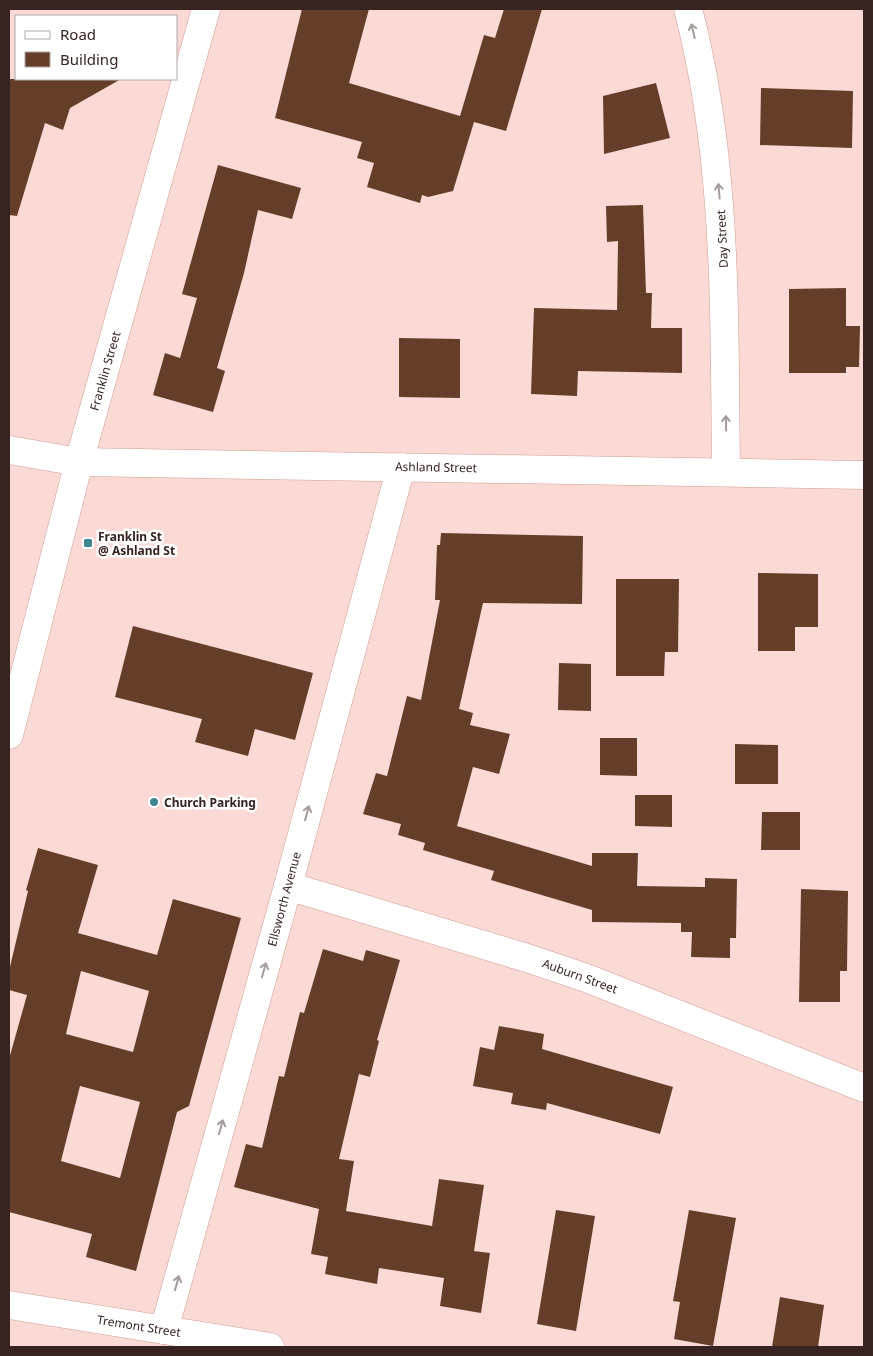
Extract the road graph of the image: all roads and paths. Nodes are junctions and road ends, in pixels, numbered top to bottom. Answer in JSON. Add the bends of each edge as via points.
{"nodes":[{"id":1,"x":206,"y":9,"type":"edge"},
{"id":2,"x":688,"y":9,"type":"edge"},
{"id":3,"x":9,"y":450,"type":"edge"},
{"id":4,"x":79,"y":462,"type":"junction"},
{"id":5,"x":400,"y":467,"type":"junction"},
{"id":6,"x":726,"y":472,"type":"junction"},
{"id":7,"x":864,"y":475,"type":"edge"},
{"id":8,"x":9,"y":735,"type":"edge"},
{"id":9,"x":288,"y":886,"type":"junction"},
{"id":10,"x":864,"y":1088,"type":"edge"},
{"id":11,"x":9,"y":1305,"type":"edge"},
{"id":12,"x":164,"y":1330,"type":"junction"},
{"id":13,"x":270,"y":1347,"type":"edge"}],
"edges":[{"from":1,"to":4,"type":"street","name":"Franklin Street"},
{"from":6,"to":2,"type":"street","name":"Day Street","one_way":true,"via":[[724,255],[720,206],[708,98]]},
{"from":3,"to":4,"type":"street","name":"Ashland Street"},
{"from":4,"to":5,"type":"street","name":"Ashland Street"},
{"from":4,"to":8,"type":"street","name":"Franklin Street"},
{"from":5,"to":6,"type":"street","name":"Ashland Street"},
{"from":9,"to":5,"type":"street","name":"Ellsworth Avenue","one_way":true},
{"from":6,"to":7,"type":"street","name":"Ashland Street"},
{"from":9,"to":10,"type":"street","name":"Auburn Street","via":[[589,978]]},
{"from":12,"to":9,"type":"street","name":"Ellsworth Avenue","one_way":true},
{"from":11,"to":12,"type":"street","name":"Tremont Street"},
{"from":12,"to":13,"type":"street","name":"Tremont Street"}]}
